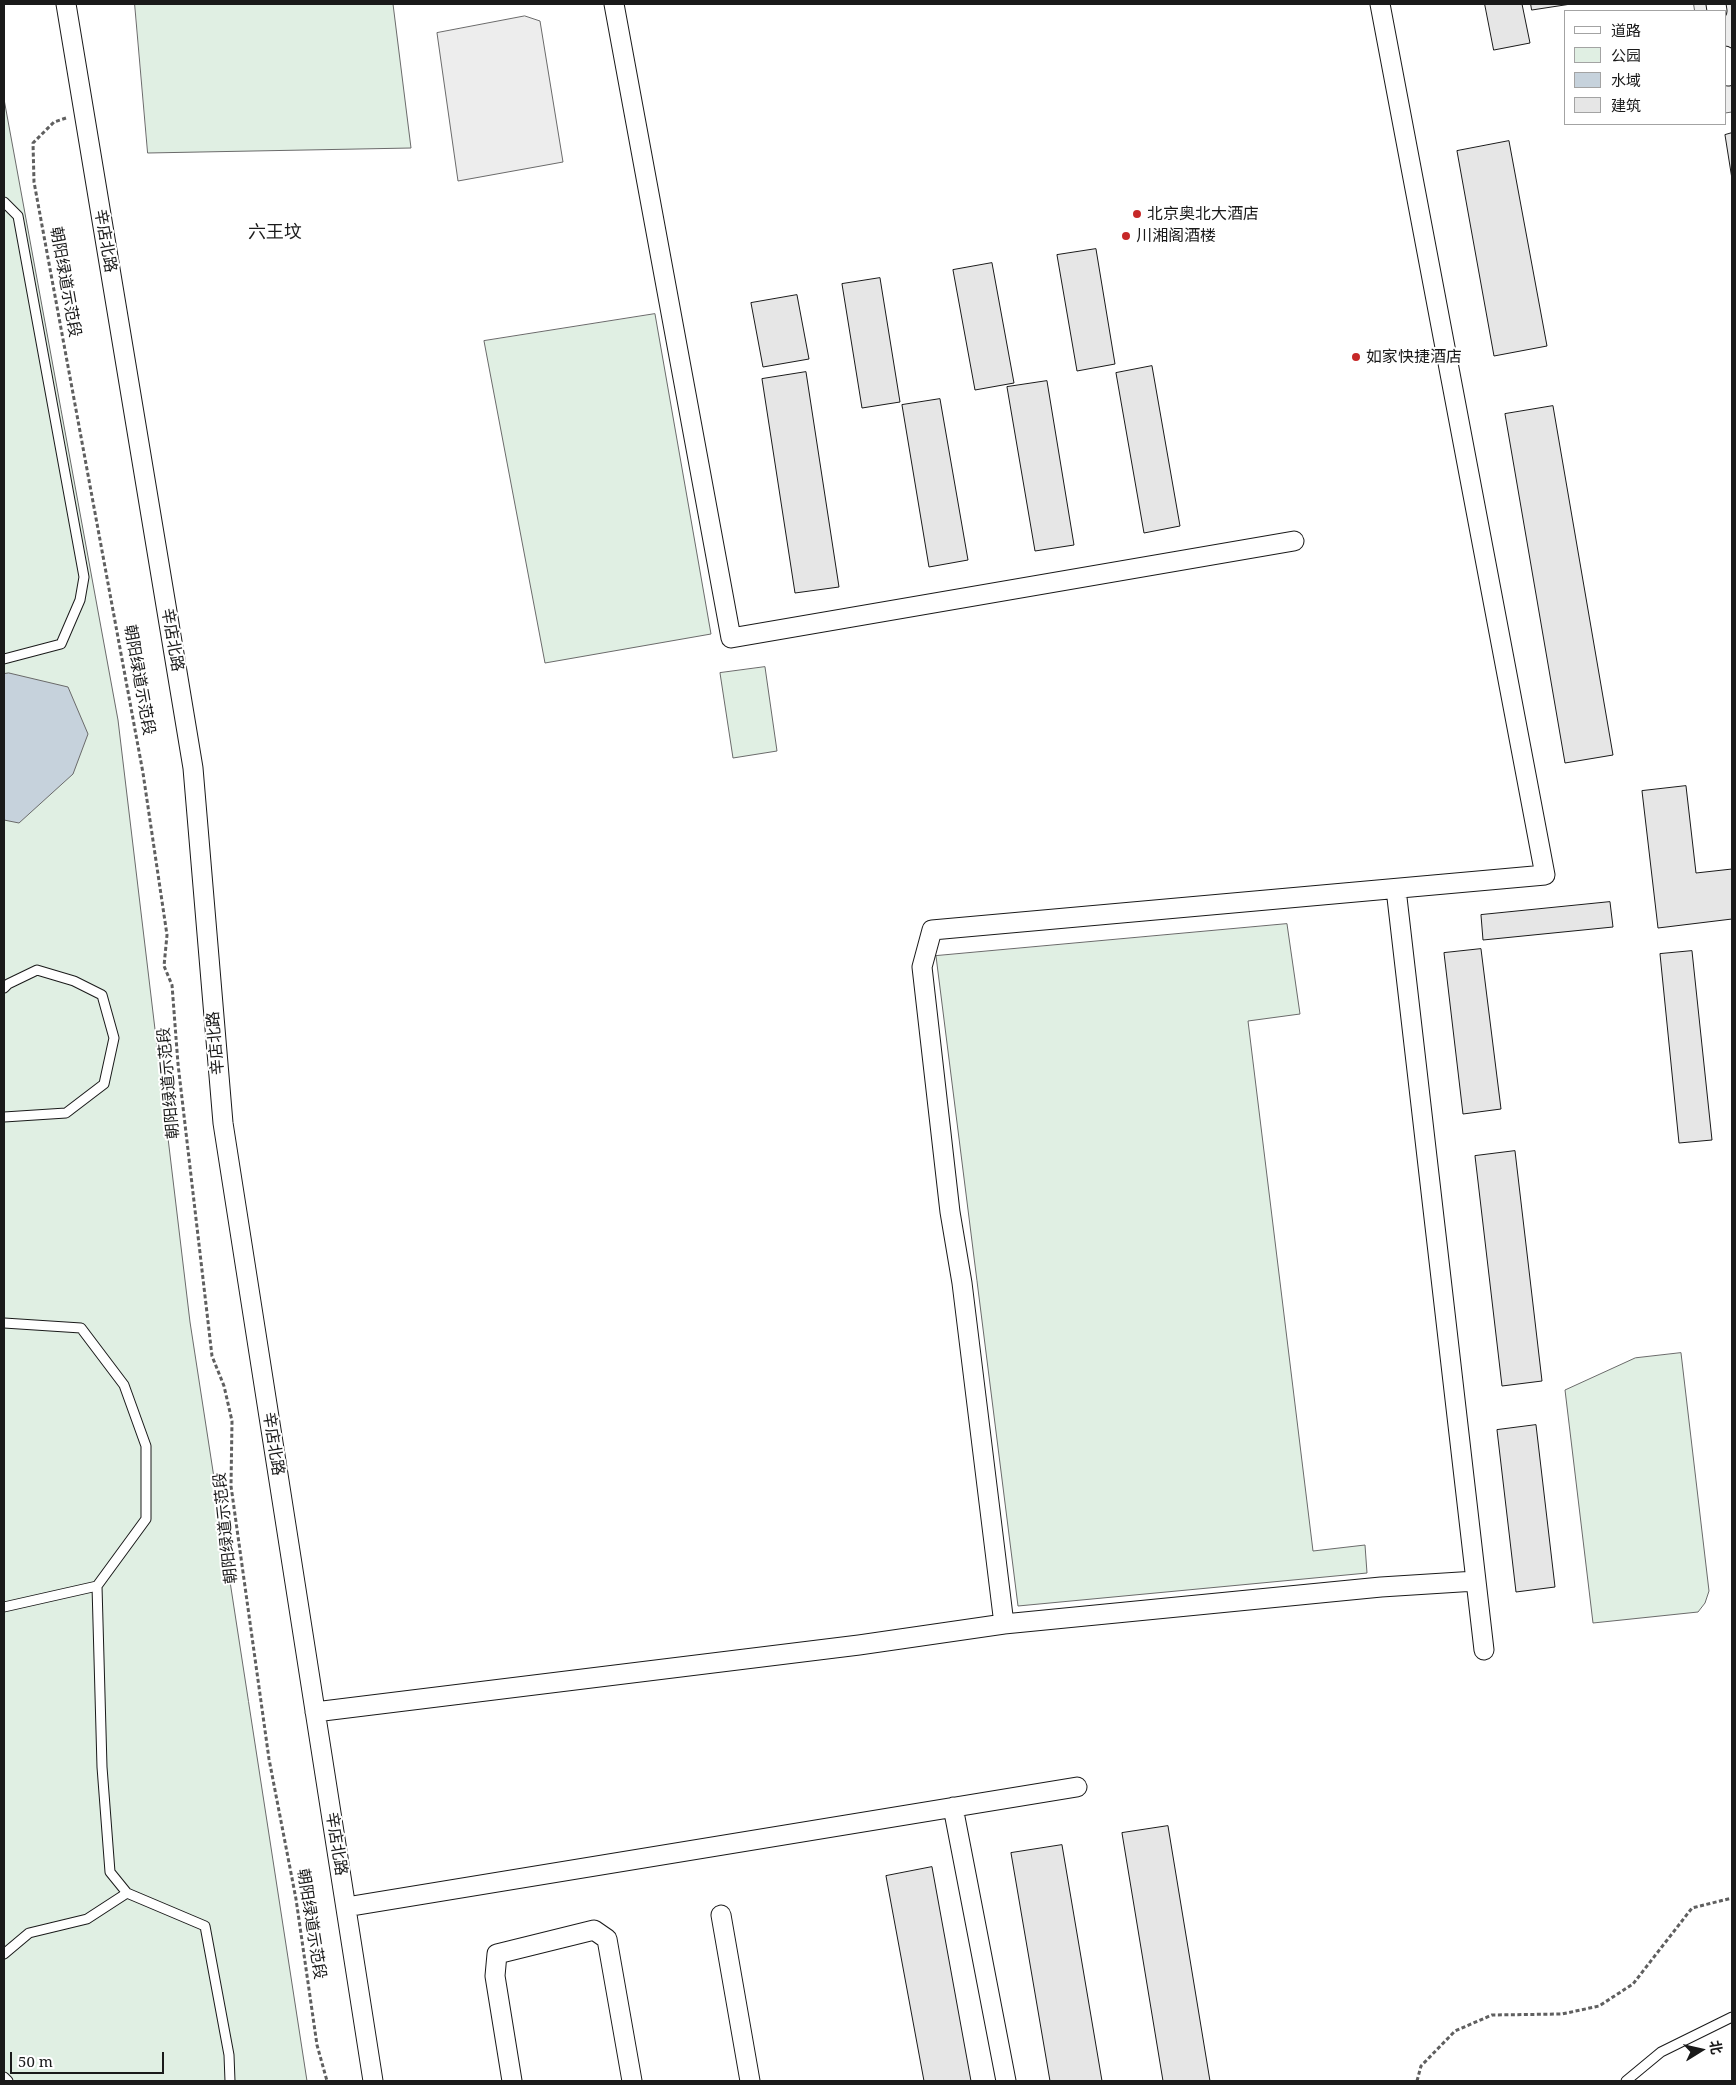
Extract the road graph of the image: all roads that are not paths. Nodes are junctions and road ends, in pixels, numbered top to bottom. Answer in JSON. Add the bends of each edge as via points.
{"nodes":[{"id":1,"x":66,"y":4,"type":"edge"},
{"id":2,"x":614,"y":4,"type":"edge"},
{"id":3,"x":1380,"y":4,"type":"edge"},
{"id":4,"x":1726,"y":63,"type":"edge"},
{"id":5,"x":1732,"y":75,"type":"edge"},
{"id":6,"x":4,"y":202,"type":"edge"},
{"id":7,"x":1294,"y":541,"type":"dead end"},
{"id":8,"x":4,"y":659,"type":"edge"},
{"id":9,"x":1396,"y":889,"type":"junction"},
{"id":10,"x":4,"y":988,"type":"edge"},
{"id":11,"x":4,"y":1116,"type":"edge"},
{"id":12,"x":4,"y":1323,"type":"edge"},
{"id":13,"x":1476,"y":1581,"type":"junction"},
{"id":14,"x":97,"y":1586,"type":"junction"},
{"id":15,"x":4,"y":1606,"type":"edge"},
{"id":16,"x":1004,"y":1624,"type":"junction"},
{"id":17,"x":1484,"y":1650,"type":"dead end"},
{"id":18,"x":315,"y":1712,"type":"junction"},
{"id":19,"x":1076,"y":1787,"type":"dead end"},
{"id":20,"x":953,"y":1808,"type":"junction"},
{"id":21,"x":127,"y":1893,"type":"junction"},
{"id":22,"x":346,"y":1907,"type":"junction"},
{"id":23,"x":721,"y":1915,"type":"dead end"},
{"id":24,"x":4,"y":1954,"type":"edge"},
{"id":25,"x":1732,"y":2017,"type":"edge"},
{"id":26,"x":4,"y":2077,"type":"edge"},
{"id":27,"x":8,"y":2081,"type":"edge"},
{"id":28,"x":230,"y":2081,"type":"edge"},
{"id":29,"x":373,"y":2081,"type":"edge"},
{"id":30,"x":512,"y":2081,"type":"edge"},
{"id":31,"x":632,"y":2081,"type":"edge"},
{"id":32,"x":750,"y":2081,"type":"edge"},
{"id":33,"x":1006,"y":2081,"type":"edge"},
{"id":34,"x":1626,"y":2081,"type":"edge"}],
"edges":[{"from":1,"to":18,"type":"street","name":"辛店北路","via":[[193,768],[223,1123]]},
{"from":2,"to":7,"type":"street","via":[[731,638]]},
{"from":3,"to":9,"type":"street","via":[[1545,875]]},
{"from":4,"to":5,"type":"street","via":[[1728,76]]},
{"from":6,"to":8,"type":"lane","via":[[18,216],[84,577],[80,600],[61,644]]},
{"from":9,"to":13,"type":"street"},
{"from":9,"to":16,"type":"street","via":[[932,930],[922,967],[950,1212],[962,1283]]},
{"from":10,"to":11,"type":"lane","via":[[37,970],[74,981],[102,995],[114,1038],[104,1084],[66,1113]]},
{"from":12,"to":14,"type":"lane","via":[[81,1328],[124,1385],[146,1446],[146,1519]]},
{"from":13,"to":16,"type":"street","via":[[1381,1587]]},
{"from":13,"to":17,"type":"street"},
{"from":14,"to":15,"type":"lane"},
{"from":14,"to":21,"type":"lane","via":[[102,1767],[110,1872]]},
{"from":16,"to":18,"type":"street"},
{"from":18,"to":22,"type":"street","name":"辛店北路"},
{"from":19,"to":20,"type":"street"},
{"from":20,"to":22,"type":"street"},
{"from":20,"to":33,"type":"street"},
{"from":21,"to":24,"type":"lane","via":[[87,1919],[29,1932]]},
{"from":21,"to":28,"type":"lane","via":[[205,1926],[229,2055]]},
{"from":22,"to":29,"type":"street","name":"辛店北路"},
{"from":23,"to":32,"type":"street"},
{"from":25,"to":34,"type":"lane","via":[[1661,2052]]},
{"from":26,"to":27,"type":"lane"},
{"from":30,"to":31,"type":"street","via":[[495,1976],[497,1954],[594,1930],[607,1939]]}]}
